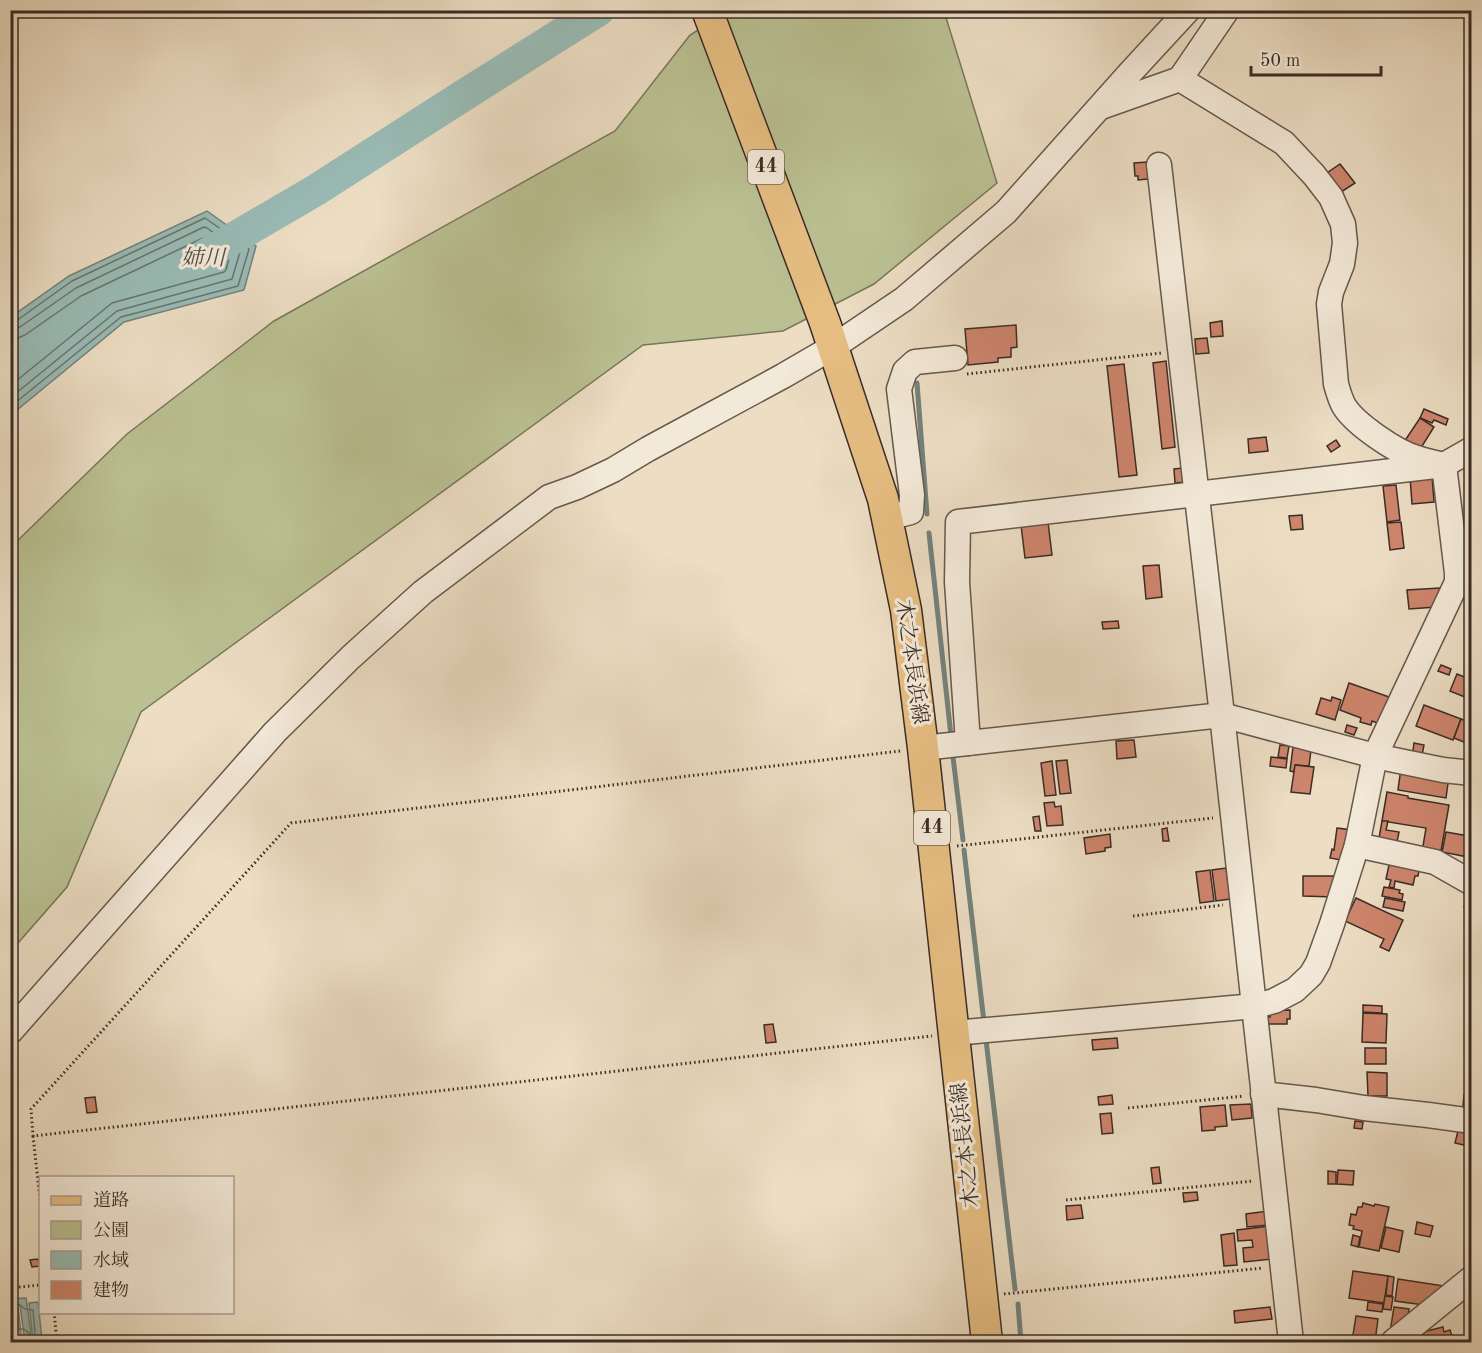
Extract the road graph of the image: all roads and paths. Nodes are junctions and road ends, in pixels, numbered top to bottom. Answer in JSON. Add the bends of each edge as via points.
{"nodes":[{"id":1,"x":707,"y":10,"type":"edge"},
{"id":2,"x":1188,"y":10,"type":"edge"},
{"id":3,"x":1227,"y":10,"type":"edge"},
{"id":4,"x":1180,"y":79,"type":"junction"},
{"id":5,"x":1098,"y":108,"type":"junction"},
{"id":6,"x":1159,"y":165,"type":"dead end"},
{"id":7,"x":829,"y":335,"type":"junction"},
{"id":8,"x":1180,"y":351,"type":"junction"},
{"id":9,"x":962,"y":366,"type":"joint"},
{"id":10,"x":1472,"y":449,"type":"edge"},
{"id":11,"x":1444,"y":465,"type":"junction"},
{"id":12,"x":1197,"y":494,"type":"junction"},
{"id":13,"x":887,"y":518,"type":"junction"},
{"id":14,"x":1464,"y":577,"type":"edge"},
{"id":15,"x":1222,"y":715,"type":"junction"},
{"id":16,"x":968,"y":743,"type":"junction"},
{"id":17,"x":923,"y":748,"type":"junction"},
{"id":18,"x":1375,"y":756,"type":"junction"},
{"id":19,"x":1472,"y":773,"type":"edge"},
{"id":20,"x":1233,"y":816,"type":"junction"},
{"id":21,"x":1357,"y":845,"type":"junction"},
{"id":22,"x":934,"y":848,"type":"junction"},
{"id":23,"x":1472,"y":882,"type":"edge"},
{"id":24,"x":1243,"y":903,"type":"junction"},
{"id":25,"x":1133,"y":915,"type":"dead end"},
{"id":26,"x":1255,"y":1006,"type":"junction"},
{"id":27,"x":10,"y":1032,"type":"edge"},
{"id":28,"x":954,"y":1033,"type":"junction"},
{"id":29,"x":1263,"y":1094,"type":"junction"},
{"id":30,"x":1128,"y":1108,"type":"dead end"},
{"id":31,"x":1472,"y":1121,"type":"edge"},
{"id":32,"x":33,"y":1136,"type":"junction"},
{"id":33,"x":1273,"y":1179,"type":"junction"},
{"id":34,"x":39,"y":1190,"type":"edge"},
{"id":35,"x":1066,"y":1200,"type":"dead end"},
{"id":36,"x":1283,"y":1266,"type":"junction"},
{"id":37,"x":1472,"y":1278,"type":"edge"},
{"id":38,"x":39,"y":1285,"type":"edge"},
{"id":39,"x":10,"y":1288,"type":"edge"},
{"id":40,"x":1020,"y":1292,"type":"dead end"},
{"id":41,"x":54,"y":1314,"type":"edge"},
{"id":42,"x":1400,"y":1340,"type":"edge"},
{"id":43,"x":57,"y":1342,"type":"edge"},
{"id":44,"x":987,"y":1342,"type":"edge"},
{"id":45,"x":1291,"y":1342,"type":"edge"}],
"edges":[{"from":1,"to":7,"type":"main road","name":"木之本長浜線","number":"44"},
{"from":2,"to":5,"type":"street"},
{"from":3,"to":4,"type":"street"},
{"from":4,"to":5,"type":"street"},
{"from":4,"to":11,"type":"street","via":[[1284,143],[1331,197],[1343,224],[1345,243],[1329,304],[1340,396],[1363,426],[1392,447]]},
{"from":5,"to":7,"type":"street","via":[[1006,212],[904,299]]},
{"from":6,"to":8,"type":"street"},
{"from":7,"to":13,"type":"main road","name":"木之本長浜線","number":"44"},
{"from":7,"to":27,"type":"street","via":[[783,376],[613,470],[549,497],[423,592],[275,732]]},
{"from":8,"to":9,"type":"path"},
{"from":8,"to":12,"type":"street"},
{"from":9,"to":13,"type":"street","via":[[915,362],[905,371],[899,388],[911,512]]},
{"from":10,"to":11,"type":"street"},
{"from":11,"to":12,"type":"street"},
{"from":11,"to":14,"type":"street"},
{"from":12,"to":15,"type":"street"},
{"from":12,"to":16,"type":"street","via":[[958,522],[957,582]]},
{"from":13,"to":17,"type":"main road","name":"木之本長浜線","number":"44","via":[[906,610]]},
{"from":14,"to":18,"type":"street","via":[[1457,582]]},
{"from":15,"to":16,"type":"street"},
{"from":15,"to":18,"type":"street"},
{"from":15,"to":20,"type":"street"},
{"from":16,"to":17,"type":"street"},
{"from":17,"to":22,"type":"main road","name":"木之本長浜線","number":"44"},
{"from":17,"to":32,"type":"path","via":[[291,823],[31,1109]]},
{"from":18,"to":19,"type":"street"},
{"from":18,"to":21,"type":"street"},
{"from":20,"to":22,"type":"path"},
{"from":20,"to":24,"type":"street"},
{"from":21,"to":23,"type":"street","via":[[1436,862]]},
{"from":21,"to":26,"type":"street","via":[[1311,975],[1284,997]]},
{"from":22,"to":28,"type":"main road","name":"木之本長浜線","number":"44"},
{"from":24,"to":25,"type":"path"},
{"from":24,"to":26,"type":"street"},
{"from":26,"to":28,"type":"street"},
{"from":26,"to":29,"type":"street"},
{"from":28,"to":32,"type":"path"},
{"from":28,"to":44,"type":"main road","name":"木之本長浜線","number":"44"},
{"from":29,"to":30,"type":"path"},
{"from":29,"to":31,"type":"street"},
{"from":29,"to":33,"type":"street"},
{"from":32,"to":34,"type":"path"},
{"from":33,"to":35,"type":"path"},
{"from":33,"to":36,"type":"street"},
{"from":36,"to":40,"type":"path"},
{"from":36,"to":45,"type":"street"},
{"from":37,"to":42,"type":"street"},
{"from":38,"to":39,"type":"path"},
{"from":41,"to":43,"type":"path"}]}
